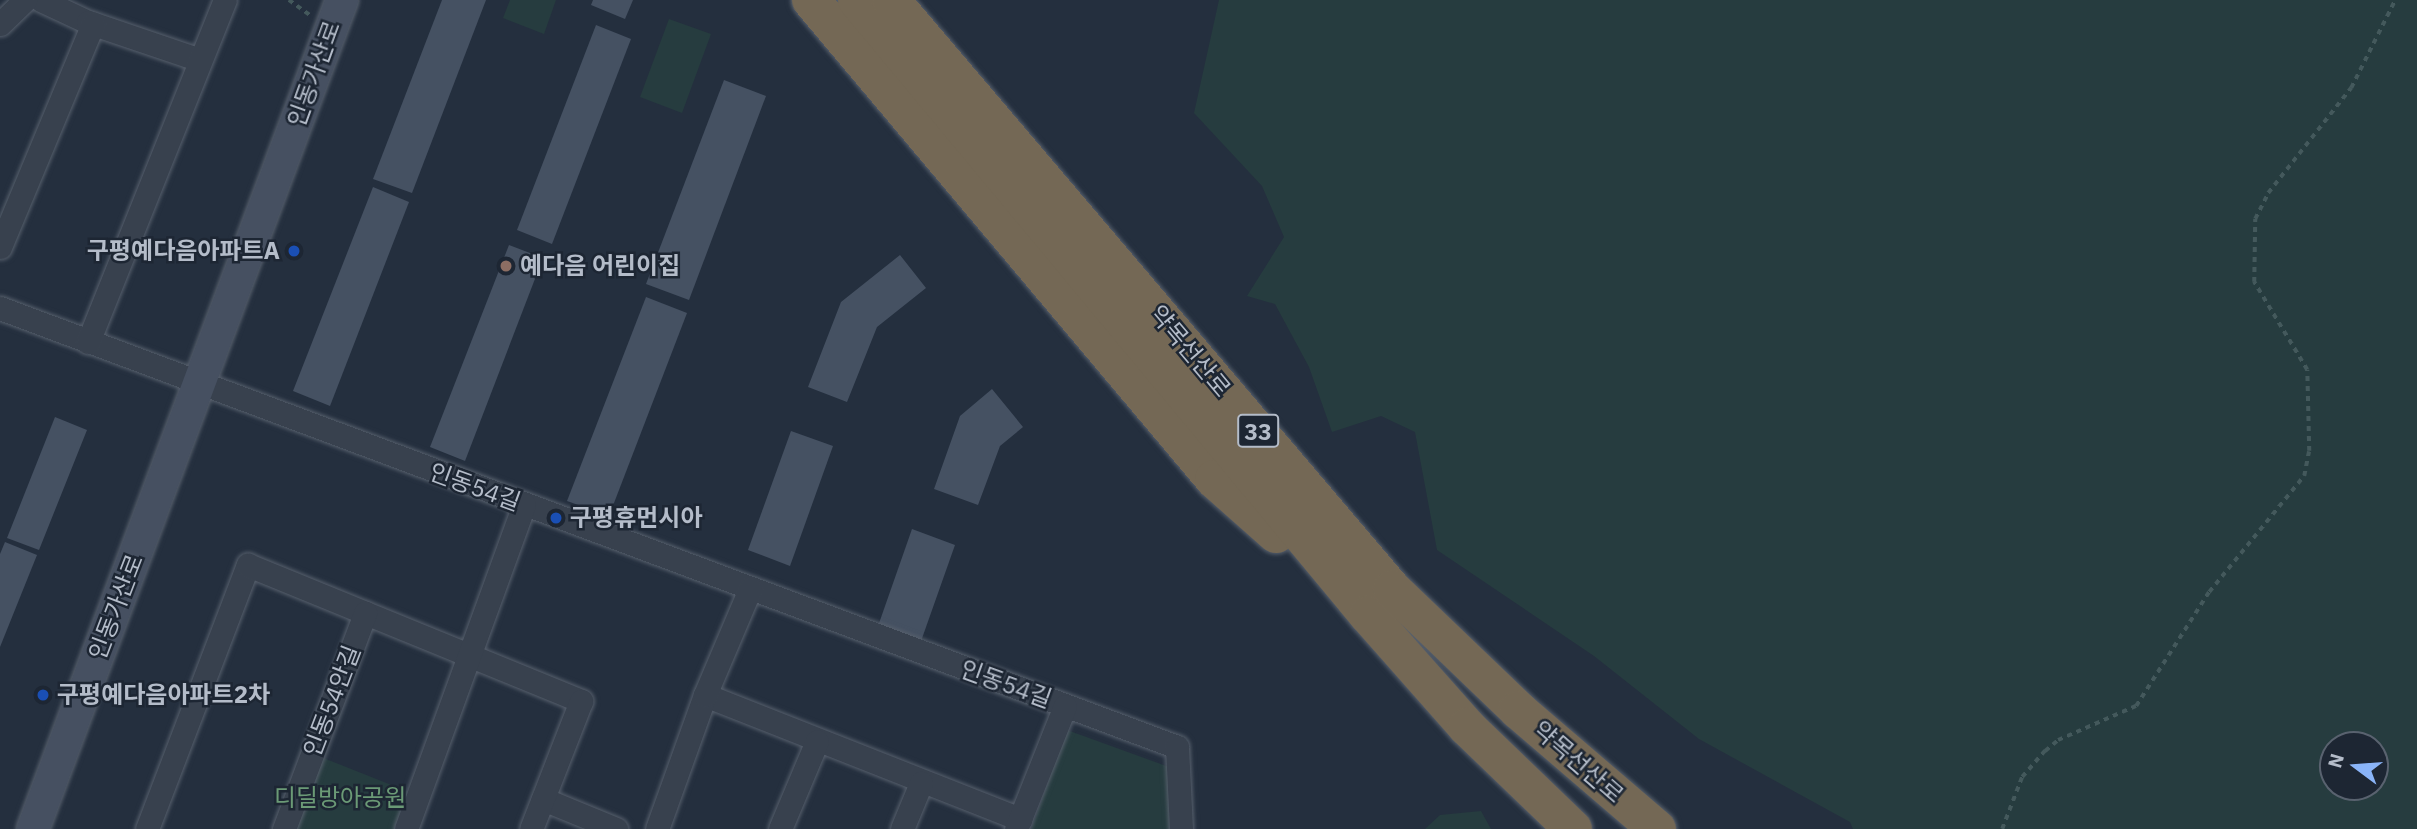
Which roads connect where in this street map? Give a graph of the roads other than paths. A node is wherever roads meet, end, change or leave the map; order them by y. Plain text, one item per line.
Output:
1 (25, 0) edge
2 (41, 0) edge
3 (225, 0) edge
4 (342, 0) edge
5 (811, 0) edge
6 (857, 0) edge
7 (891, 0) edge
8 (922, 0) edge
9 (0, 24) edge
10 (93, 24) junction
11 (200, 60) junction
12 (0, 247) edge
13 (0, 308) edge
14 (88, 342) junction
15 (199, 385) junction
16 (524, 505) junction
17 (750, 589) junction
18 (1380, 602) junction
19 (365, 613) junction
20 (472, 656) junction
21 (705, 695) junction
22 (1065, 706) junction
23 (817, 741) junction
24 (922, 783) junction
25 (543, 799) junction
26 (1018, 824) edge
27 (33, 829) edge
28 (147, 829) edge
29 (284, 829) edge
30 (406, 829) edge
31 (531, 829) edge
32 (616, 829) edge
33 (657, 829) edge
34 (780, 829) edge
35 (902, 829) edge
36 (1181, 829) edge
37 (1573, 829) edge
38 (1657, 829) edge

1 - 9 street
2 - 10 street
3 - 11 street
4 - 15 main road, 인동가산로
5 - 18 highway
6 - 18 highway, 약목선산로 / 33
7 - 18 highway, 약목선산로 / 33
8 - 18 highway
10 - 11 street
10 - 12 street
11 - 14 street
13 - 14 street
14 - 15 street
15 - 16 street, 인동54길
15 - 27 main road, 인동가산로
16 - 17 street, 인동54길
16 - 20 street
17 - 21 street
17 - 22 street, 인동54길
18 - 37 highway, 약목선산로 / 33
18 - 38 highway, 약목선산로 / 33
19 - 20 street, 인동54안길
19 - 28 street, 인동54안길
19 - 29 street, 인동54안길
20 - 25 street, 인동54안길
20 - 30 street
21 - 23 street, 인동54길
21 - 33 street
22 - 26 street, 인동54길
22 - 36 street, 인동54길
23 - 24 street, 인동54길
23 - 34 street
24 - 26 street, 인동54길
24 - 35 street
25 - 31 street, 인동54안길
25 - 32 street

